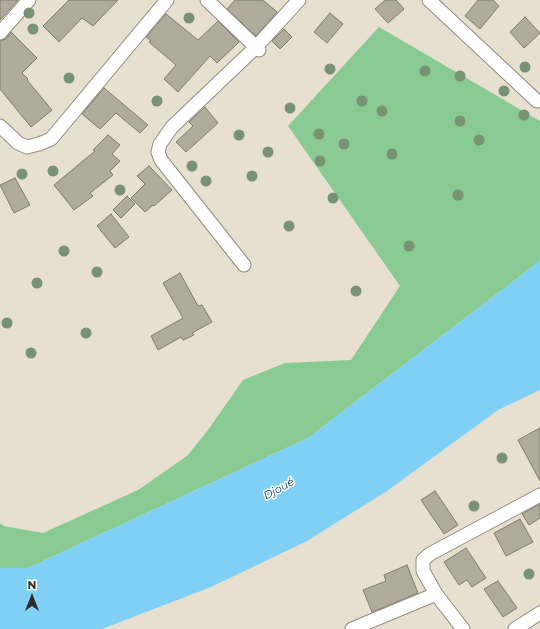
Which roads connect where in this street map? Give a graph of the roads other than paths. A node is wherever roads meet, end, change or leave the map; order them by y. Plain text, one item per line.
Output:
1 (29, 0) edge
2 (167, 0) edge
3 (207, 0) edge
4 (299, 0) edge
5 (429, 0) edge
6 (0, 33) edge
7 (258, 48) junction
8 (537, 102) dead end
9 (0, 126) edge
10 (244, 264) dead end
11 (540, 495) edge
12 (436, 594) junction
13 (540, 613) edge
14 (352, 629) edge
15 (463, 629) edge
16 (515, 629) edge

1 - 6 street
2 - 9 street
3 - 7 street
4 - 7 street
5 - 8 street
7 - 10 street
11 - 12 street
12 - 14 street
12 - 15 street
13 - 16 street

